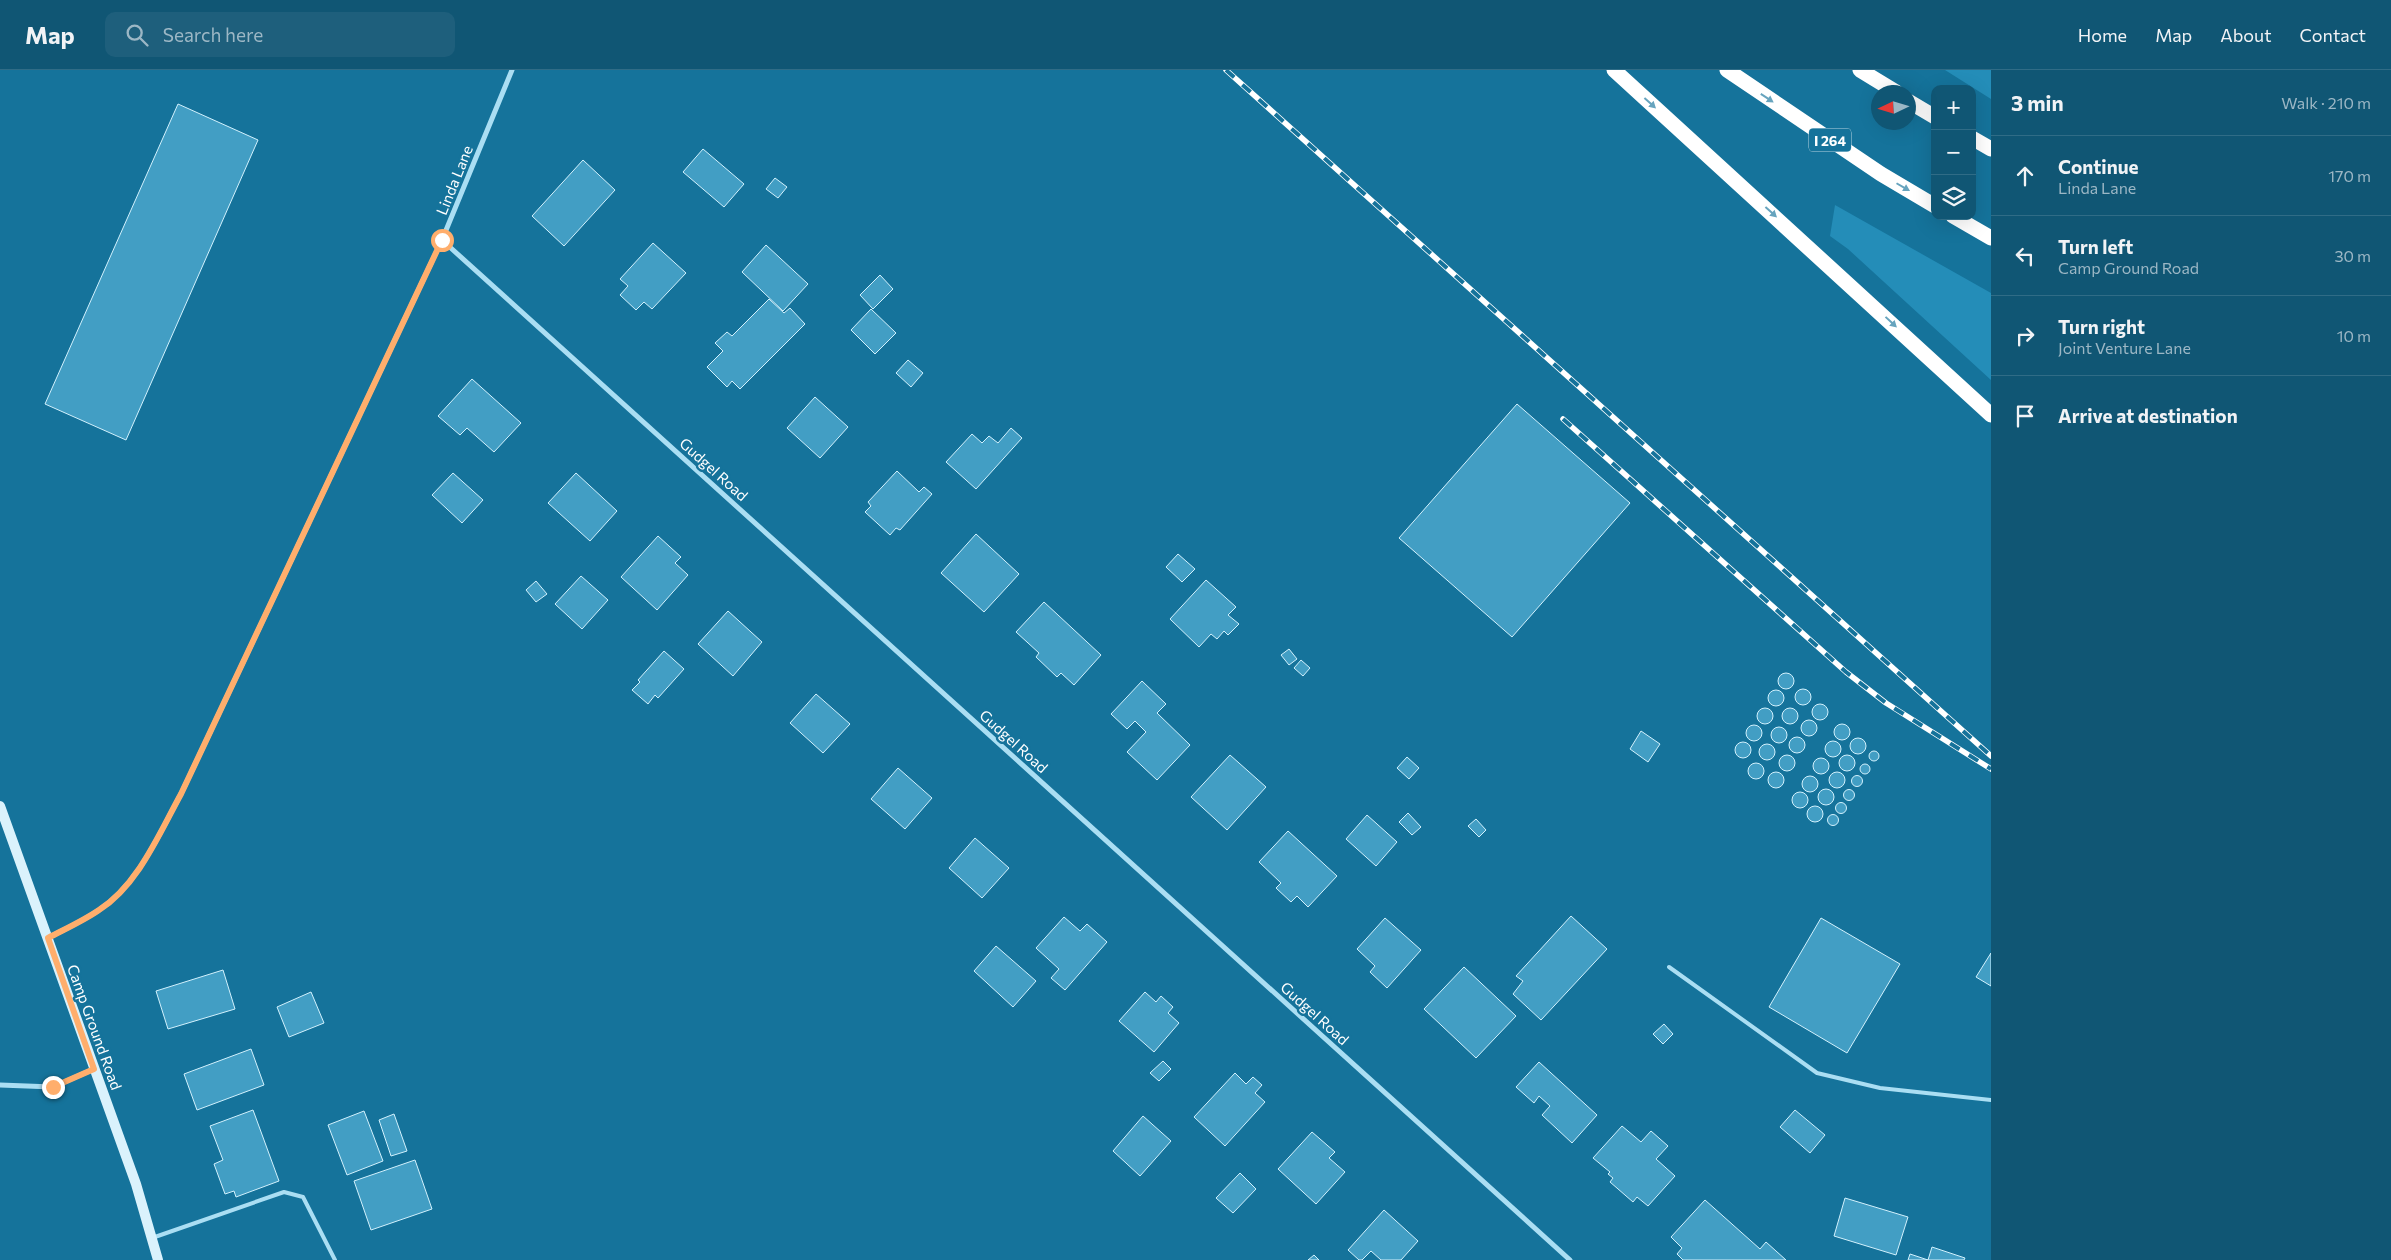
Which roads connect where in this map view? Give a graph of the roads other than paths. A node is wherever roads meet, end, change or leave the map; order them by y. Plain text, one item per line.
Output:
1 (512, 70) edge
2 (1614, 70) edge
3 (1727, 70) edge
4 (1860, 70) edge
5 (1885, 85) edge
6 (1916, 106) edge
7 (1931, 115) edge
8 (1976, 140) edge
9 (1991, 149) edge
10 (1931, 204) edge
11 (1960, 220) edge
12 (1991, 238) edge
13 (442, 240) junction
14 (1991, 415) edge
15 (0, 806) edge
16 (48, 938) junction
17 (1669, 967) dead end
18 (94, 1069) junction
19 (0, 1084) edge
20 (1991, 1100) edge
21 (152, 1238) junction
22 (158, 1260) edge
23 (335, 1260) edge
24 (1570, 1260) edge

1 - 13 street, Linda Lane
2 -> 14 highway
3 -> 10 highway, I 264
4 - 5 highway
6 - 7 highway
8 - 9 highway
11 - 12 highway
13 - 16 street, Linda Lane
13 - 24 street, Gudgel Road
15 - 16 street, Camp Ground Road
16 - 18 street, Camp Ground Road
17 - 20 lane
18 - 19 street
18 - 21 street, Camp Ground Road
21 - 22 street, Camp Ground Road
21 - 23 lane

